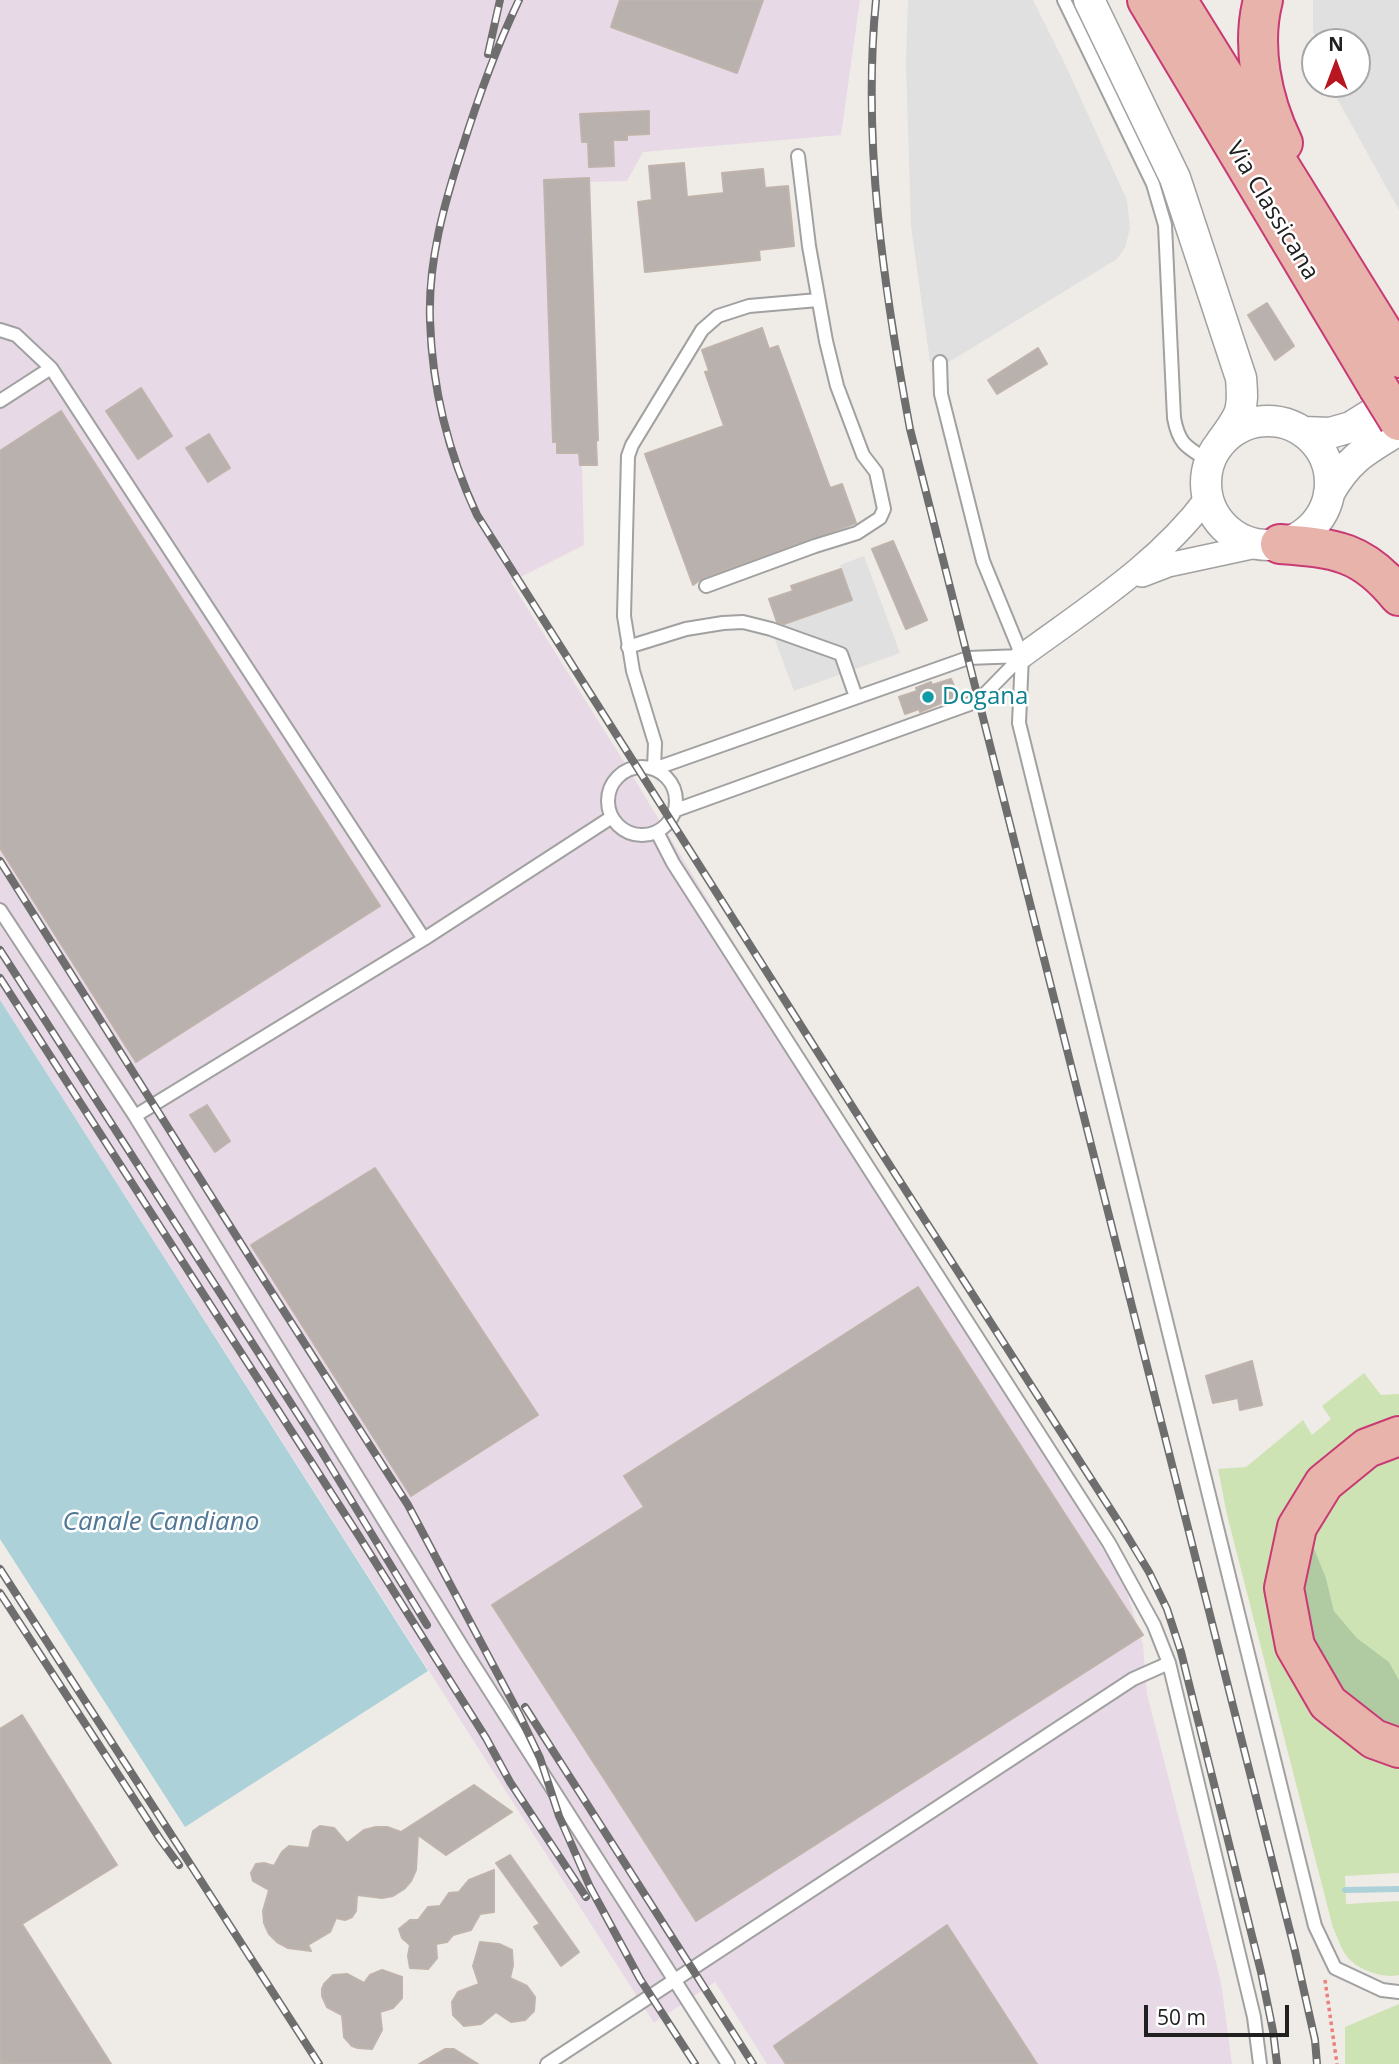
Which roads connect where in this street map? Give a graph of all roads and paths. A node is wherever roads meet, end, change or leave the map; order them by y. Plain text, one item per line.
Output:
1 (1064, 0) edge
2 (1089, 0) edge
3 (1146, 0) edge
4 (1177, 0) edge
5 (1263, 0) edge
6 (799, 156) dead end
7 (1336, 258) junction
8 (818, 300) junction
9 (0, 330) edge
10 (940, 362) dead end
11 (51, 368) junction
12 (1392, 381) edge
13 (0, 401) edge
14 (1399, 421) edge
15 (1399, 430) edge
16 (1303, 432) junction
17 (1215, 451) junction
18 (1329, 493) junction
19 (1207, 498) junction
20 (1271, 545) junction
21 (1122, 583) junction
22 (706, 586) dead end
23 (1399, 596) edge
24 (628, 647) junction
25 (1021, 656) junction
26 (856, 697) junction
27 (654, 769) junction
28 (676, 810) junction
29 (612, 817) junction
30 (657, 832) junction
31 (0, 910) edge
32 (424, 939) junction
33 (135, 1116) junction
34 (1399, 1436) edge
35 (1169, 1663) junction
36 (1399, 1748) edge
37 (1324, 1976) dead end
38 (674, 1980) junction
39 (1399, 1992) edge
40 (547, 2064) edge
41 (728, 2064) edge
42 (1260, 2064) edge
43 (1337, 2064) edge

1 - 17 lane
2 - 17 street
3 - 12 highway, Via Classicana
4 - 7 highway, Via Classicana
5 - 7 highway
6 - 8 lane
7 - 12 highway, Via Classicana
8 - 22 lane
8 - 24 lane
9 - 11 lane
10 - 25 lane
11 - 13 lane
11 - 32 lane
12 - 14 highway, Via Classicana, bridge
12 - 16 street
15 - 18 street
16 - 17 street
16 - 18 street
17 - 19 street
18 - 20 street
19 - 20 street
19 - 21 street
20 - 21 street
20 - 23 highway
21 - 25 street
24 - 26 lane
24 - 27 lane
25 - 26 lane
25 - 28 lane
25 - 39 lane
26 - 27 lane
27 - 28 lane
27 - 29 lane
28 - 30 lane
29 - 30 lane
29 - 32 lane
30 - 35 lane
31 - 33 lane
32 - 33 lane
33 - 38 lane
34 - 36 highway
35 - 38 lane
35 - 42 lane
37 - 43 path
38 - 40 lane
38 - 41 lane

